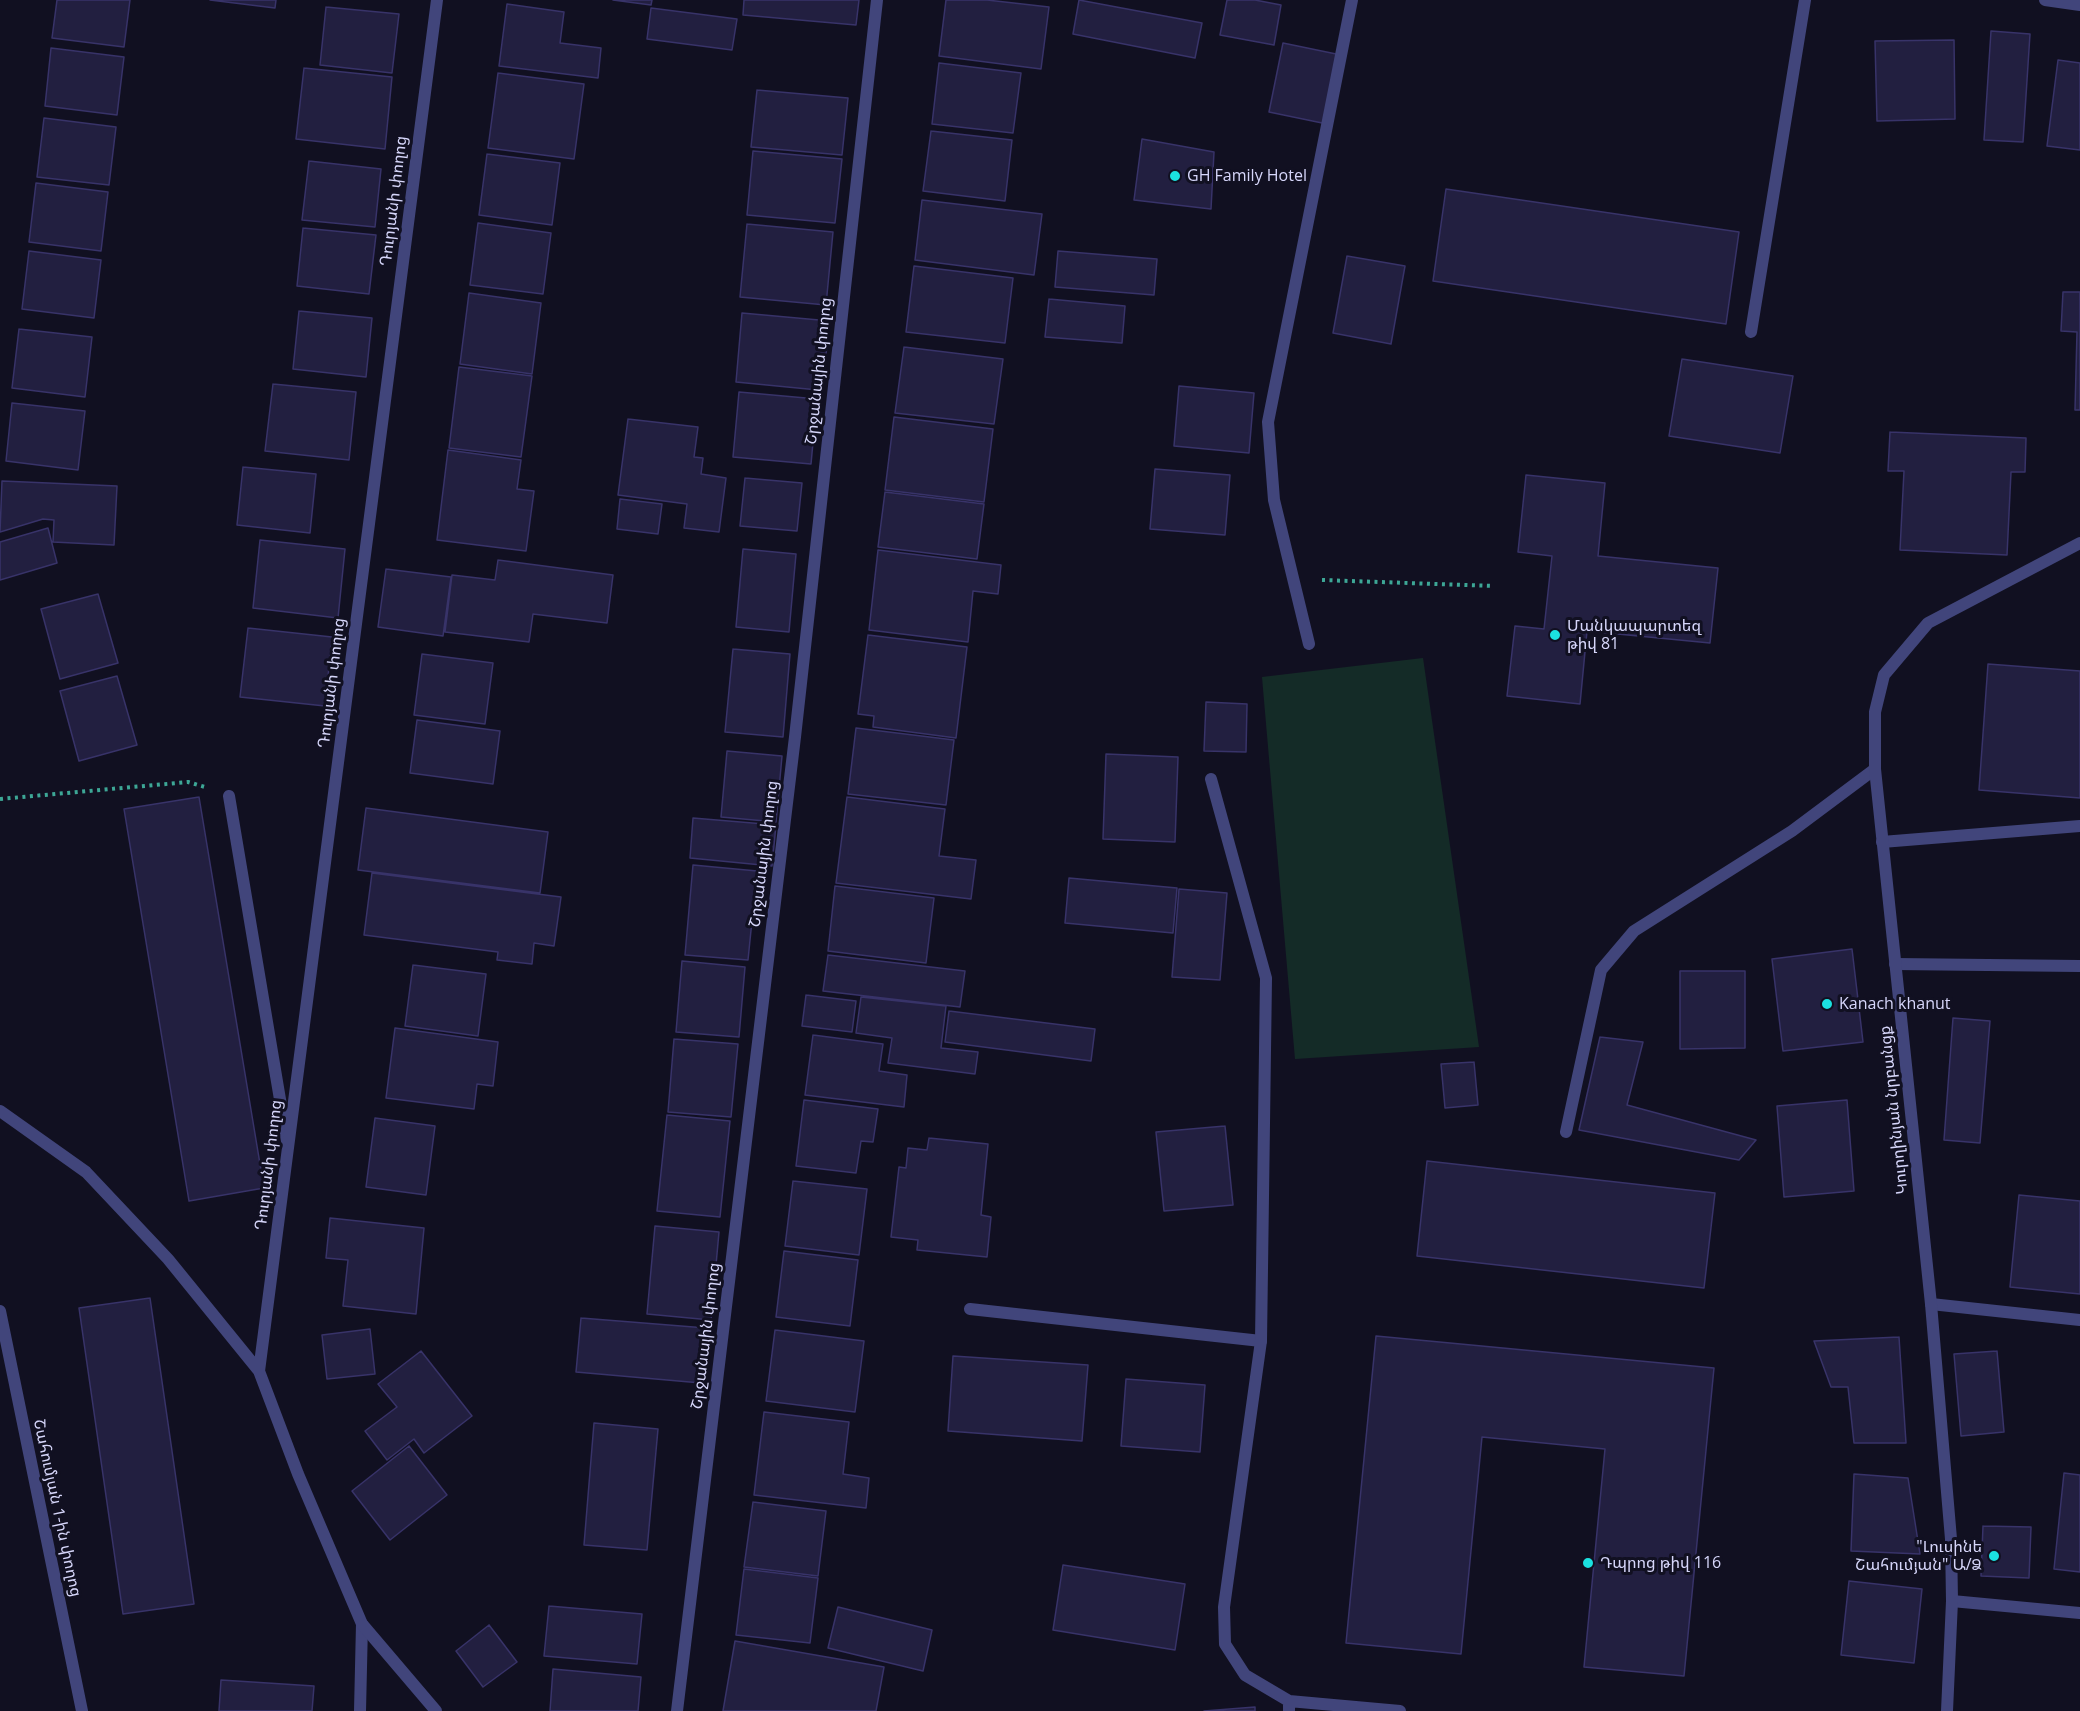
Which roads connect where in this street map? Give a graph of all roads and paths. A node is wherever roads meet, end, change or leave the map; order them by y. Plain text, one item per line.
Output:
1 (437, 0) edge
2 (878, 0) edge
3 (1352, 0) edge
4 (1805, 0) edge
5 (2045, 0) edge
6 (2080, 4) edge
7 (1750, 332) dead end
8 (2080, 543) edge
9 (1291, 579) junction
10 (1494, 586) dead end
11 (1309, 644) dead end
12 (1875, 769) junction
13 (1211, 779) dead end
14 (229, 796) joint
15 (0, 799) edge
16 (2080, 826) edge
17 (1882, 842) junction
18 (1895, 964) junction
19 (2080, 966) edge
20 (0, 1111) edge
21 (1566, 1132) dead end
22 (288, 1146) junction
23 (1931, 1304) junction
24 (970, 1309) dead end
25 (0, 1311) edge
26 (2080, 1320) edge
27 (1261, 1341) junction
28 (259, 1371) junction
29 (1952, 1601) junction
30 (2080, 1612) edge
31 (362, 1624) junction
32 (1289, 1706) edge
33 (82, 1711) edge
34 (360, 1711) edge
35 (436, 1711) edge
36 (677, 1711) edge
37 (1400, 1711) edge
38 (1947, 1711) edge

1 - 22 street, Դուրյանի փողոց
2 - 36 street, Շրջանային փողոց
3 - 9 street
4 - 7 street
5 - 6 street
8 - 12 street, Կուրղինյան նրբանցք
9 - 10 path
9 - 11 street
12 - 17 street, Կուրղինյան նրբանցք
12 - 21 street
13 - 27 street
14 - 15 path
14 - 22 street
16 - 17 street
17 - 18 street, Կուրղինյան նրբանցք
18 - 19 street
18 - 23 street, Կուրղինյան նրբանցք
20 - 28 street, Դուրյանի փողոց
22 - 28 street, Դուրյանի փողոց
23 - 26 street
23 - 29 street, Կուրղինյան նրբանցք
24 - 27 street
25 - 33 street, Շահումյան 1-ին փողոց
27 - 32 street
28 - 31 street, Դուրյանի փողոց
29 - 30 street
29 - 38 street, Կուրղինյան նրբանցք
31 - 34 street
31 - 35 street, Դուրյանի փողոց
32 - 37 street

